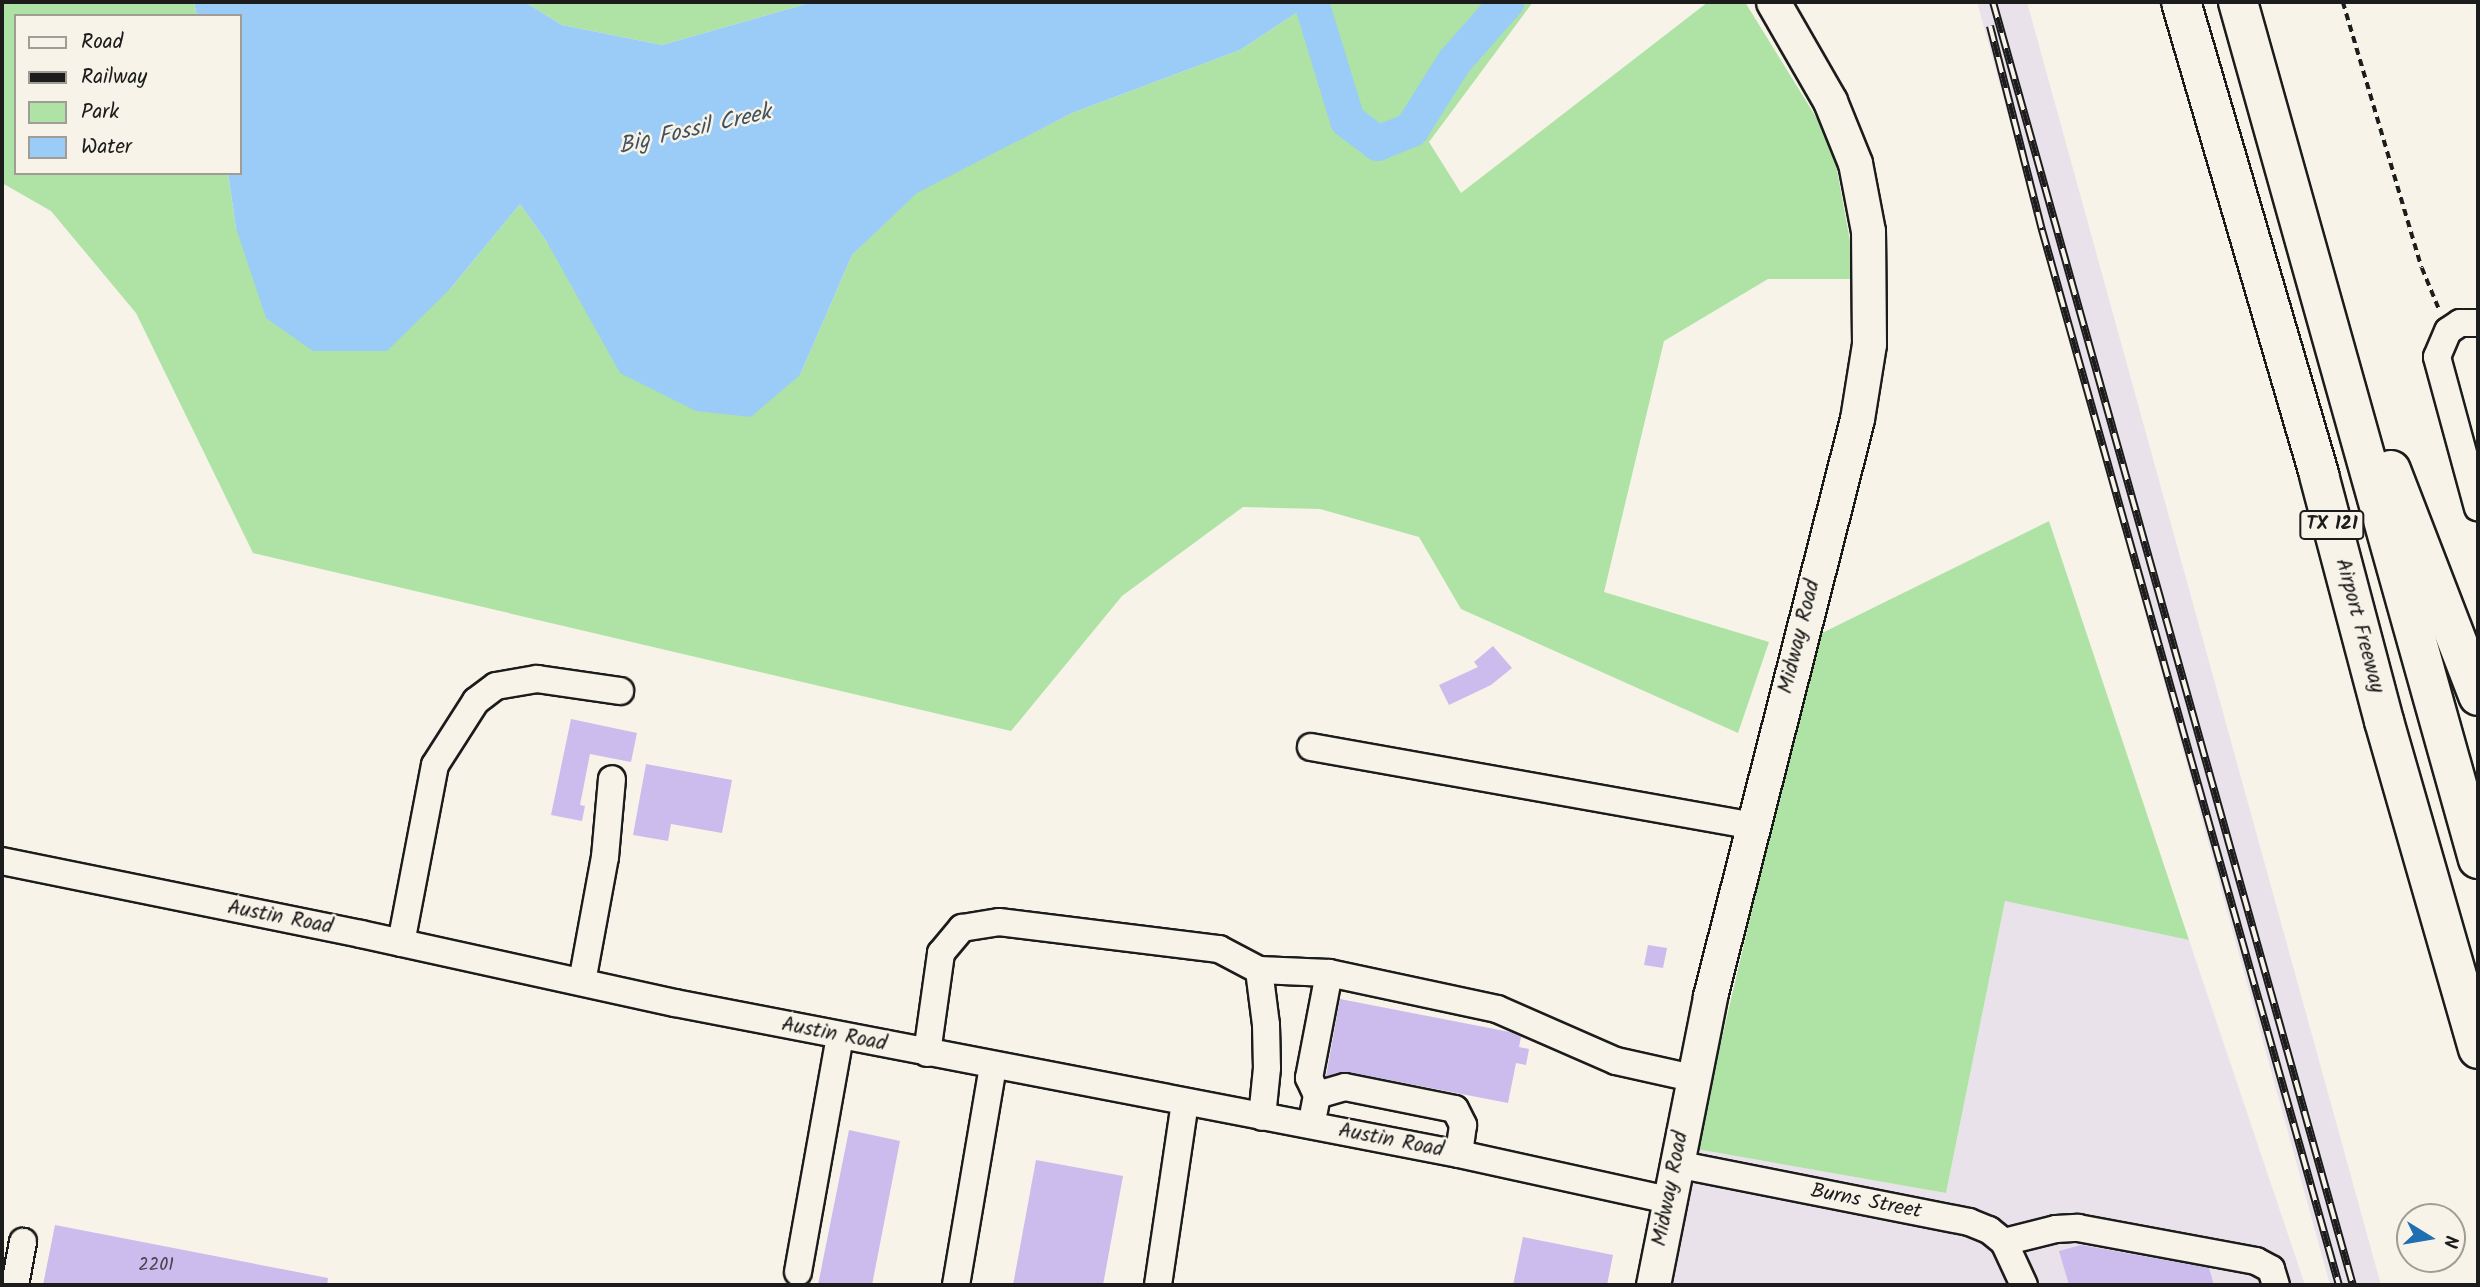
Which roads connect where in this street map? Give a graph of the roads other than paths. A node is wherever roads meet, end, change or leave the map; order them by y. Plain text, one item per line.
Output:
1 (1773, 2) edge
2 (2181, 2) edge
3 (2238, 2) edge
4 (2306, 250) junction
5 (2478, 323) edge
6 (2478, 508) edge
7 (620, 691) dead end
8 (2478, 696) edge
9 (1311, 747) dead end
10 (612, 779) dead end
11 (1754, 826) junction
12 (2478, 859) edge
13 (2, 861) edge
14 (401, 943) junction
15 (1259, 970) junction
16 (1329, 973) junction
17 (582, 982) junction
18 (840, 1036) junction
19 (2478, 1049) edge
20 (927, 1053) junction
21 (993, 1066) junction
22 (1692, 1078) junction
23 (1317, 1095) junction
24 (1185, 1103) junction
25 (1262, 1117) junction
26 (1311, 1125) junction
27 (1459, 1154) junction
28 (1676, 1164) junction
29 (1669, 1200) junction
30 (23, 1242) dead end
31 (2004, 1242) junction
32 (798, 1272) dead end
33 (15, 1285) edge
34 (957, 1285) edge
35 (1158, 1285) edge
36 (1653, 1285) edge
37 (2024, 1285) edge
38 (2276, 1285) edge

1 - 11 main road, Midway Road
2 - 19 highway, Airport Freeway / TX 121
3 - 4 highway, TX 121
4 - 8 highway
4 - 12 highway, TX 121
5 - 6 street
7 - 14 street
9 - 11 street
10 - 17 street
11 - 22 main road, Midway Road
13 - 14 street, Austin Road
14 - 17 street, Austin Road
15 - 16 street
15 - 20 street
15 - 25 street
16 - 22 street
16 - 23 street
17 - 18 street, Austin Road
18 - 20 street, Austin Road
18 - 32 street
20 - 21 street, Austin Road
21 - 24 street, Austin Road
21 - 34 street
22 - 28 main road, Midway Road
23 - 26 street
23 - 27 street
24 - 25 street, Austin Road
24 - 35 street
25 - 26 street, Austin Road
26 - 27 street, Austin Road
27 - 29 street, Austin Road
28 - 29 main road, Midway Road
28 - 31 street, Burns Street
29 - 36 main road, Midway Road
30 - 33 street
31 - 37 street
31 - 38 street

